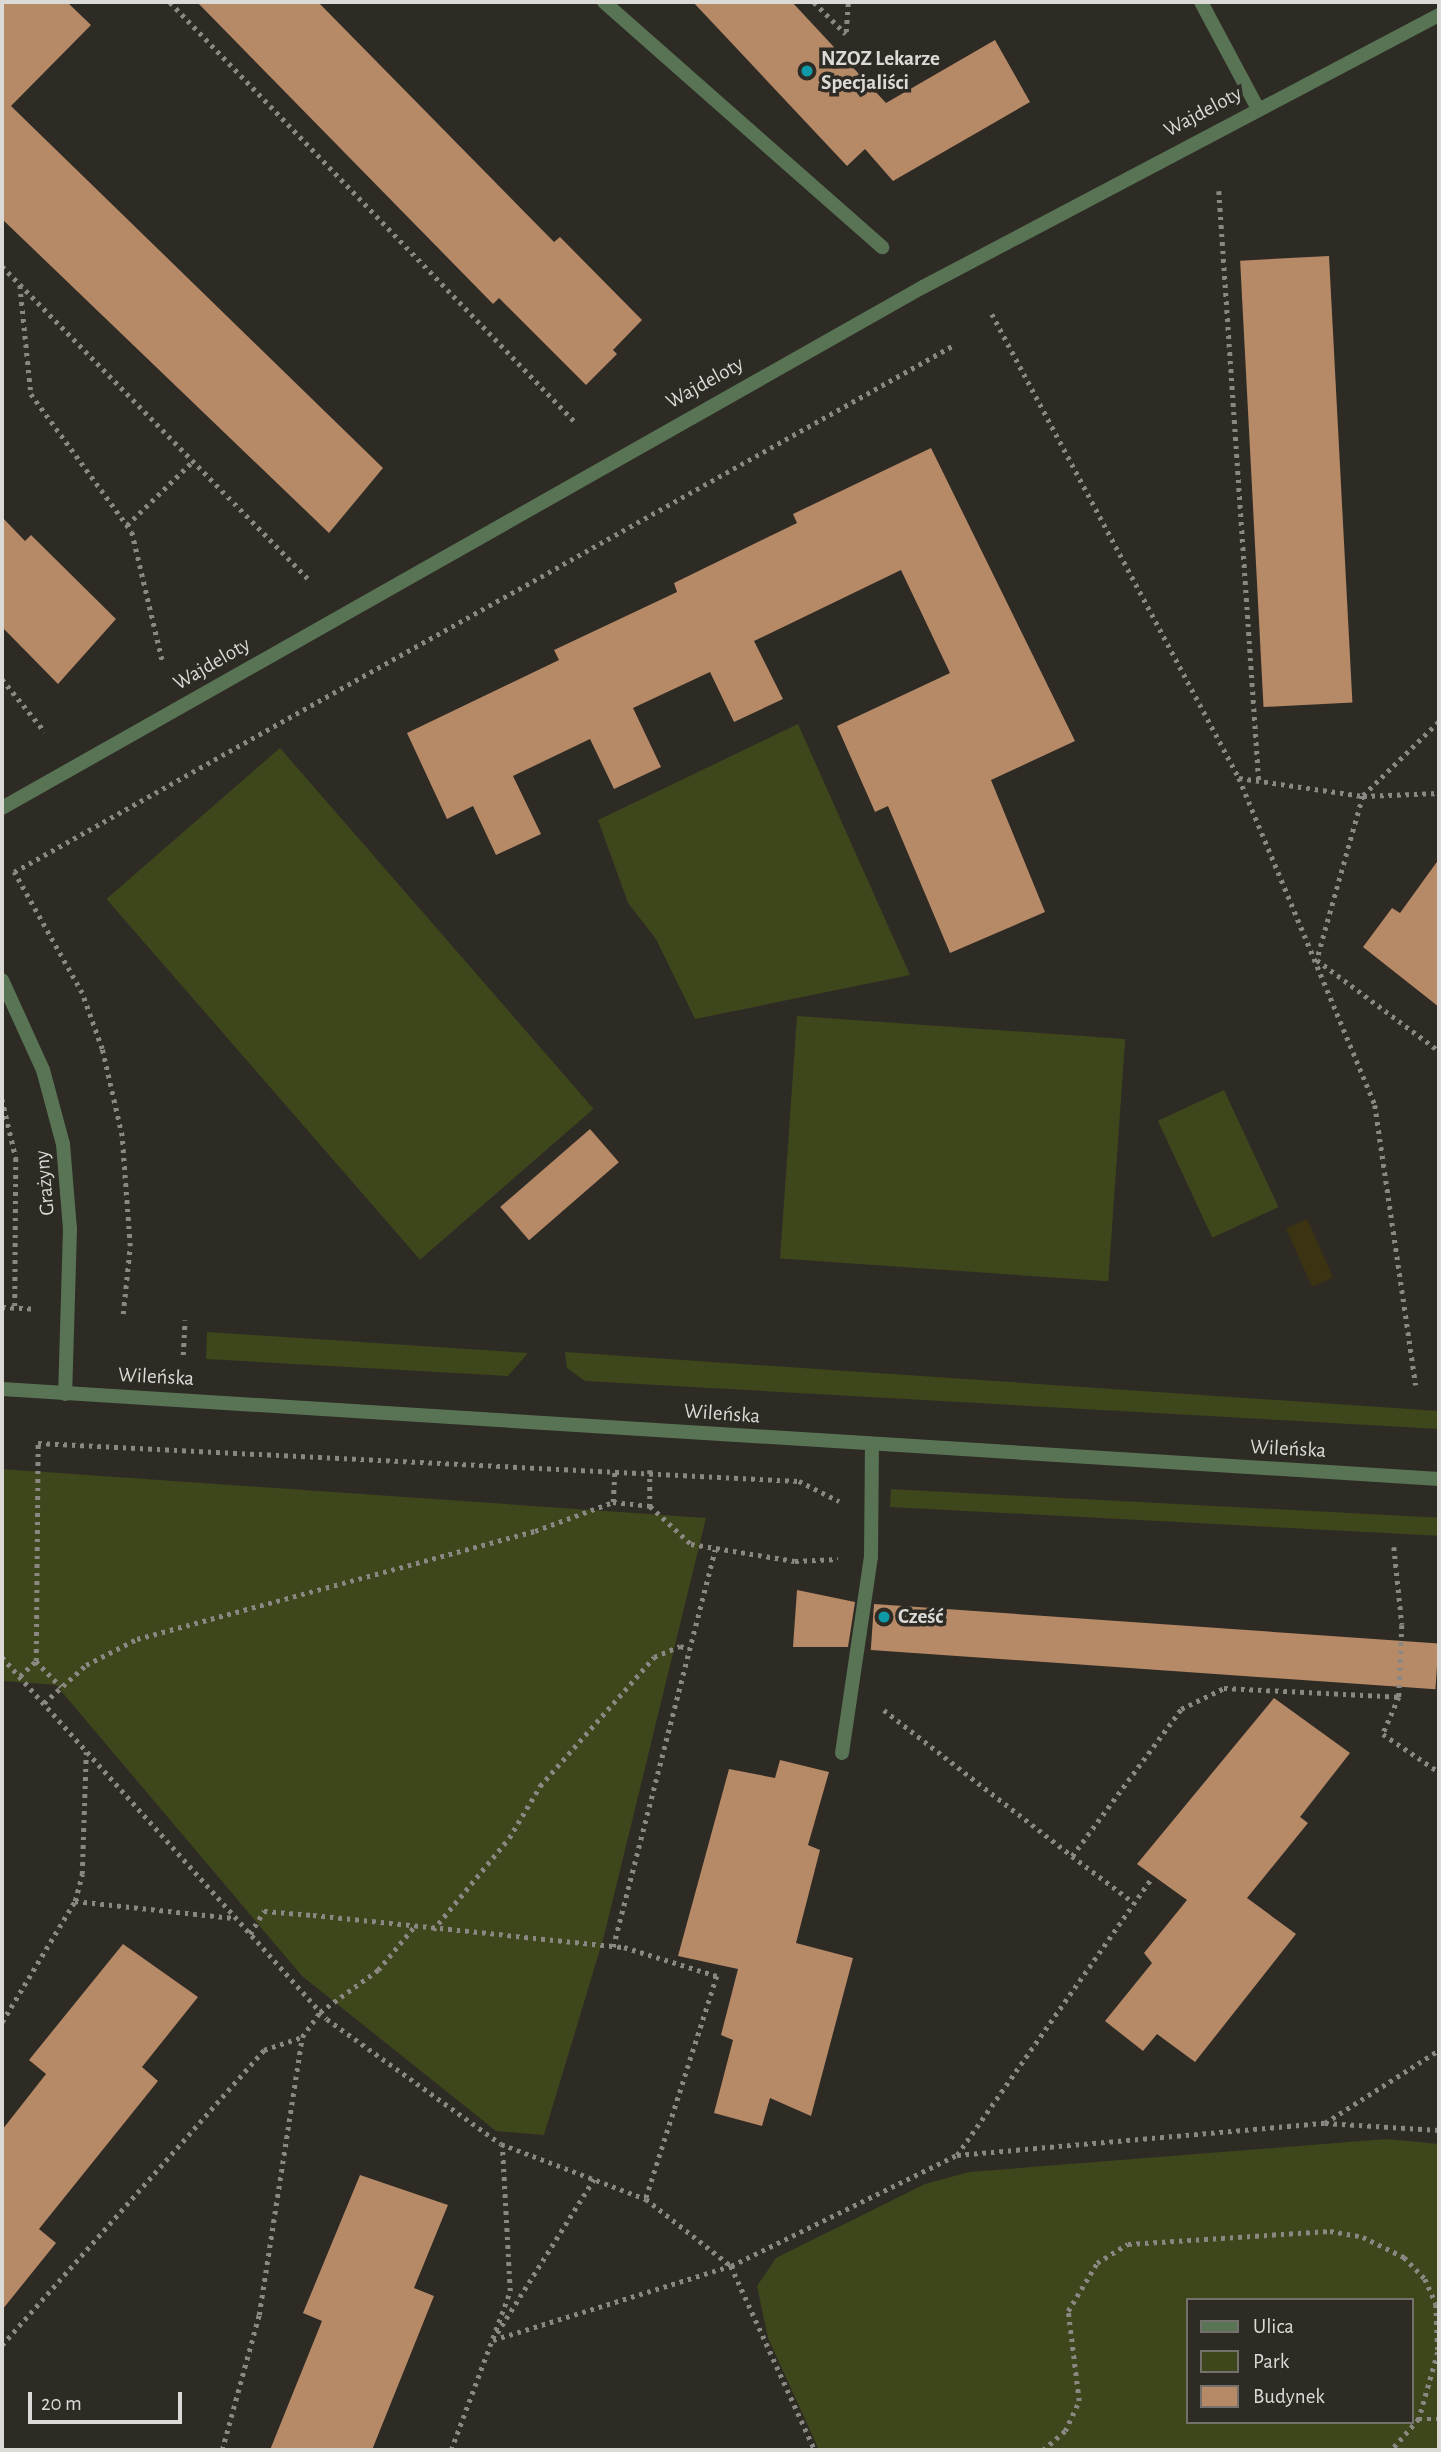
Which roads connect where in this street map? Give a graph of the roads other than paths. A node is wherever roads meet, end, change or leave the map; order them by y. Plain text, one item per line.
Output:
1 (604, 2) edge
2 (1201, 2) edge
3 (1439, 15) edge
4 (1257, 107) junction
5 (882, 247) dead end
6 (2, 808) edge
7 (2, 980) edge
8 (2, 1389) edge
9 (65, 1394) junction
10 (872, 1445) junction
11 (1439, 1479) edge
12 (842, 1753) dead end

1 - 5 street
2 - 4 street
3 - 4 street, Wajdeloty
4 - 6 street, Wajdeloty
7 - 9 street, Grażyny
8 - 9 street, Wileńska
9 - 10 street, Wileńska
10 - 11 street, Wileńska
10 - 12 street

